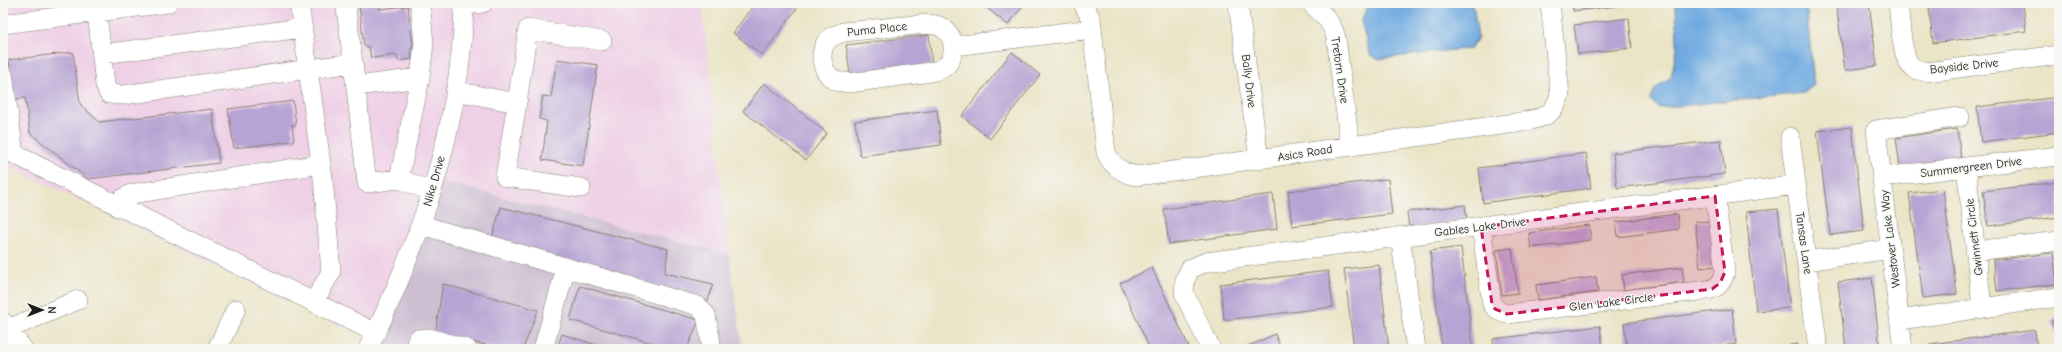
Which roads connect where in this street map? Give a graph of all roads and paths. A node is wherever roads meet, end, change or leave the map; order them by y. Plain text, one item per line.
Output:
1 (299, 3) edge
2 (349, 3) edge
3 (420, 3) edge
4 (484, 3) edge
5 (1083, 3) edge
6 (1238, 3) edge
7 (1311, 3) edge
8 (1550, 3) edge
9 (1898, 3) edge
10 (157, 4) edge
11 (464, 4) edge
12 (97, 12) junction
13 (3, 24) edge
14 (303, 28) junction
15 (1092, 29) junction
16 (602, 41) dead end
17 (954, 46) junction
18 (102, 54) junction
19 (2059, 55) edge
20 (353, 63) junction
21 (308, 70) junction
22 (3, 74) edge
23 (420, 78) junction
24 (356, 86) junction
25 (455, 91) junction
26 (517, 103) junction
27 (1960, 117) dead end
28 (1790, 137) dead end
29 (1350, 146) junction
30 (2059, 156) edge
31 (1259, 160) junction
32 (322, 164) junction
33 (1966, 167) junction
34 (1882, 177) junction
35 (399, 179) junction
36 (1796, 185) junction
37 (581, 188) dead end
38 (431, 191) junction
39 (1715, 196) junction
40 (118, 207) junction
41 (421, 226) junction
42 (1481, 227) junction
43 (1400, 236) junction
44 (2059, 241) edge
45 (1891, 249) junction
46 (1975, 251) junction
47 (1806, 261) junction
48 (566, 268) junction
49 (2059, 297) edge
50 (78, 300) dead end
51 (314, 302) junction
52 (1982, 307) junction
53 (236, 309) dead end
54 (1900, 320) junction
55 (5, 326) edge
56 (372, 341) edge
57 (23, 349) edge
58 (217, 349) edge
59 (414, 349) edge
60 (467, 349) edge
61 (543, 349) edge
62 (712, 349) edge
63 (1211, 349) edge
64 (1416, 349) edge
65 (1818, 349) edge
66 (1903, 349) edge

1 - 14 street
2 - 20 street
3 - 23 street
4 - 11 street
5 - 15 street, Asics Road
6 - 31 street, Bally Drive
7 - 29 street, Tretorn Drive
8 - 29 street, Asics Road
9 - 19 street, Bayside Drive
10 - 12 street
11 - 25 street, Nike Drive
12 - 13 street
12 - 18 street
14 - 18 street
14 - 21 street
15 - 17 street
15 - 31 street, Asics Road
16 - 26 street
17 - 17 street, Puma Place
18 - 21 street
20 - 21 street
20 - 24 street
21 - 32 street
22 - 40 street
23 - 24 street
23 - 35 street
24 - 35 street
25 - 26 street
25 - 38 street, Nike Drive
26 - 37 street
27 - 34 street, Westover Lake Way
28 - 36 street, Tansas Lane
29 - 31 street, Asics Road
30 - 33 street, Summergreen Drive
32 - 40 street
32 - 51 street
33 - 34 street, Summergreen Drive
33 - 46 street, Gwinnett Circle
34 - 45 street, Westover Lake Way
35 - 38 street
36 - 39 street, Gables Lake Drive
36 - 47 street, Tansas Lane
38 - 41 street, Nike Drive
39 - 42 street, Gables Lake Drive
39 - 42 street, Glen Lake Circle
40 - 51 street
41 - 48 street
41 - 56 street, Nike Drive
42 - 43 street, Gables Lake Drive
43 - 63 street, Gables Lake Drive
43 - 64 street
44 - 46 street
45 - 47 street
45 - 54 street, Westover Lake Way
46 - 52 street, Gwinnett Circle
47 - 65 street, Tansas Lane
48 - 61 street
48 - 62 street
49 - 52 street
50 - 55 street
51 - 56 street
52 - 54 street
53 - 58 street
54 - 66 street, Westover Lake Way
55 - 57 street
59 - 60 street

